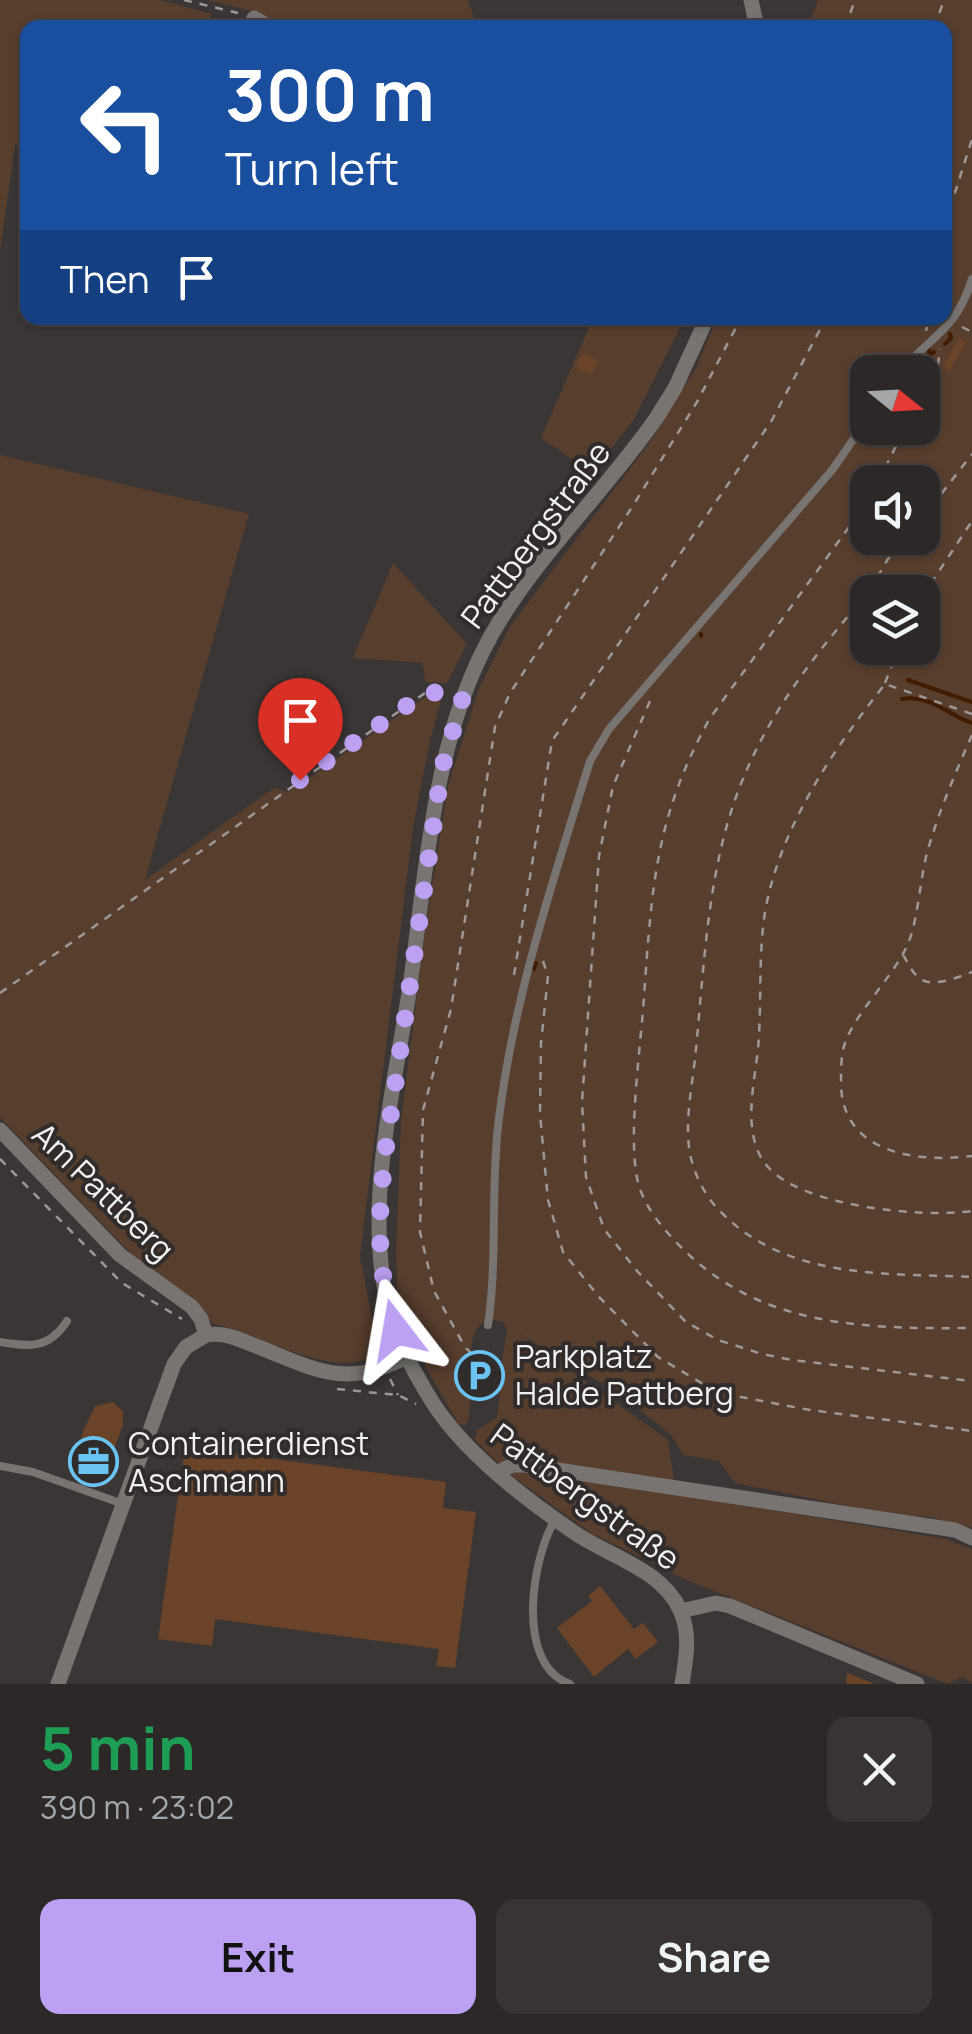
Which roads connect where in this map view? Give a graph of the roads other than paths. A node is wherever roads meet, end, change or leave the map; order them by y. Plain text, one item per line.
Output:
1 (254, 18) road end
2 (257, 20) edge
3 (972, 279) edge
4 (952, 322) edge
5 (703, 325) edge
6 (949, 325) edge
7 (915, 355) edge
8 (850, 444) edge
9 (0, 1130) edge
10 (68, 1321) dead end
11 (488, 1325) dead end
12 (206, 1335) junction
13 (0, 1342) edge
14 (406, 1357) junction
15 (0, 1466) edge
16 (498, 1472) junction
17 (123, 1504) junction
18 (556, 1518) junction
19 (972, 1538) edge
20 (681, 1612) junction
21 (58, 1684) edge
22 (570, 1684) edge
23 (682, 1684) edge
24 (916, 1684) edge

1 - 2 street
3 - 4 lane
5 - 14 street, Pattbergstraße
6 - 7 lane
8 - 11 lane
9 - 12 street, Am Pattberg
10 - 13 lane
12 - 14 street
12 - 17 street
14 - 16 street, Pattbergstraße
15 - 17 lane
16 - 18 street, Pattbergstraße
16 - 19 street
17 - 21 street
18 - 20 street, Pattbergstraße
18 - 22 lane
20 - 23 street
20 - 24 street, Pattbergstraße

